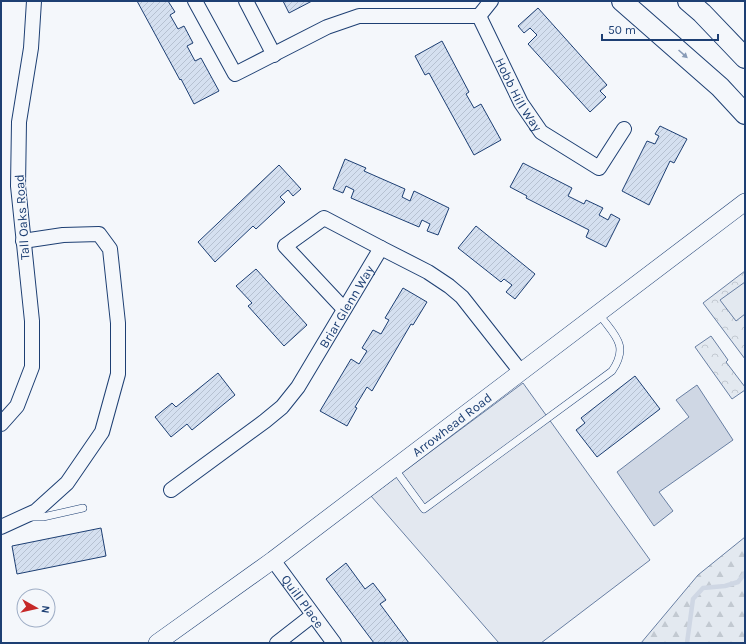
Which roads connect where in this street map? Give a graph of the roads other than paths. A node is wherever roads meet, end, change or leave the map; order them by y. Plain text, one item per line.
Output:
1 (34, 1) edge
2 (195, 1) edge
3 (246, 1) edge
4 (491, 1) edge
5 (622, 1) edge
6 (688, 1) edge
7 (479, 16) junction
8 (274, 55) junction
9 (745, 58) edge
10 (745, 114) edge
11 (624, 129) dead end
12 (745, 202) edge
13 (23, 241) junction
14 (381, 248) junction
15 (344, 309) junction
16 (598, 314) junction
17 (521, 372) junction
18 (1, 424) edge
19 (394, 468) junction
20 (171, 490) dead end
21 (83, 508) dead end
22 (23, 517) junction
23 (1, 527) edge
24 (273, 560) junction
25 (313, 615) junction
26 (157, 643) edge
27 (277, 643) edge
28 (334, 643) edge

1 - 13 street, Tall Oaks Road
2 - 8 street
3 - 8 street
4 - 7 street
5 -> 10 main road
6 - 9 main road
7 - 8 street
7 - 11 street, Hobb Hill Way
12 - 16 street, Arrowhead Road
13 - 18 street, Tall Oaks Road
13 - 22 street
14 - 15 street, Briar Glenn Way
14 - 15 street
14 - 17 street
15 - 20 street, Briar Glenn Way
16 - 17 street, Arrowhead Road
16 - 19 lane
17 - 19 street, Arrowhead Road
19 - 24 street, Arrowhead Road
21 - 22 lane
22 - 23 street
24 - 25 street, Quill Place
24 - 26 street, Arrowhead Road
25 - 27 street
25 - 28 street, Quill Place

